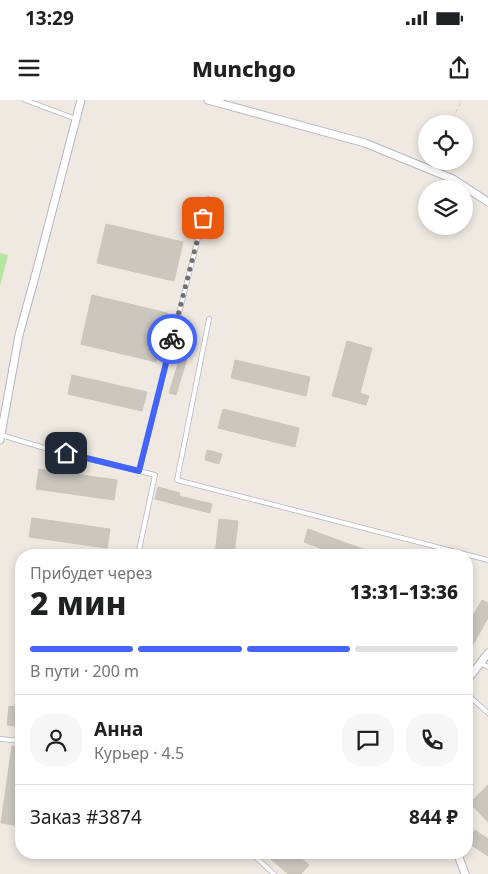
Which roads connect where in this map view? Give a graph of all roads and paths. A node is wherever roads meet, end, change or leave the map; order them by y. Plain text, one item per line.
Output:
1 (25, 100) edge
2 (81, 100) edge
3 (208, 100) edge
4 (462, 100) edge
5 (454, 115) edge
6 (76, 119) junction
7 (208, 198) dead end
8 (488, 202) edge
9 (209, 319) dead end
10 (0, 438) edge
11 (139, 471) junction
12 (139, 549) edge
13 (445, 549) edge
14 (473, 556) edge
15 (488, 560) edge
16 (488, 653) edge
17 (481, 663) junction
18 (488, 667) edge
19 (473, 673) edge
20 (473, 699) edge
21 (488, 713) edge
22 (0, 739) edge
23 (15, 740) edge
24 (258, 859) edge
25 (460, 859) edge
26 (274, 874) edge
27 (465, 874) edge

1 - 6 lane
2 - 6 street
3 - 8 street
4 - 5 path
6 - 10 street
7 - 11 lane
9 - 13 lane
10 - 11 lane
11 - 12 lane
14 - 15 lane
16 - 17 street
17 - 18 lane
17 - 19 street
20 - 21 lane
22 - 23 lane
24 - 26 lane
25 - 27 street

